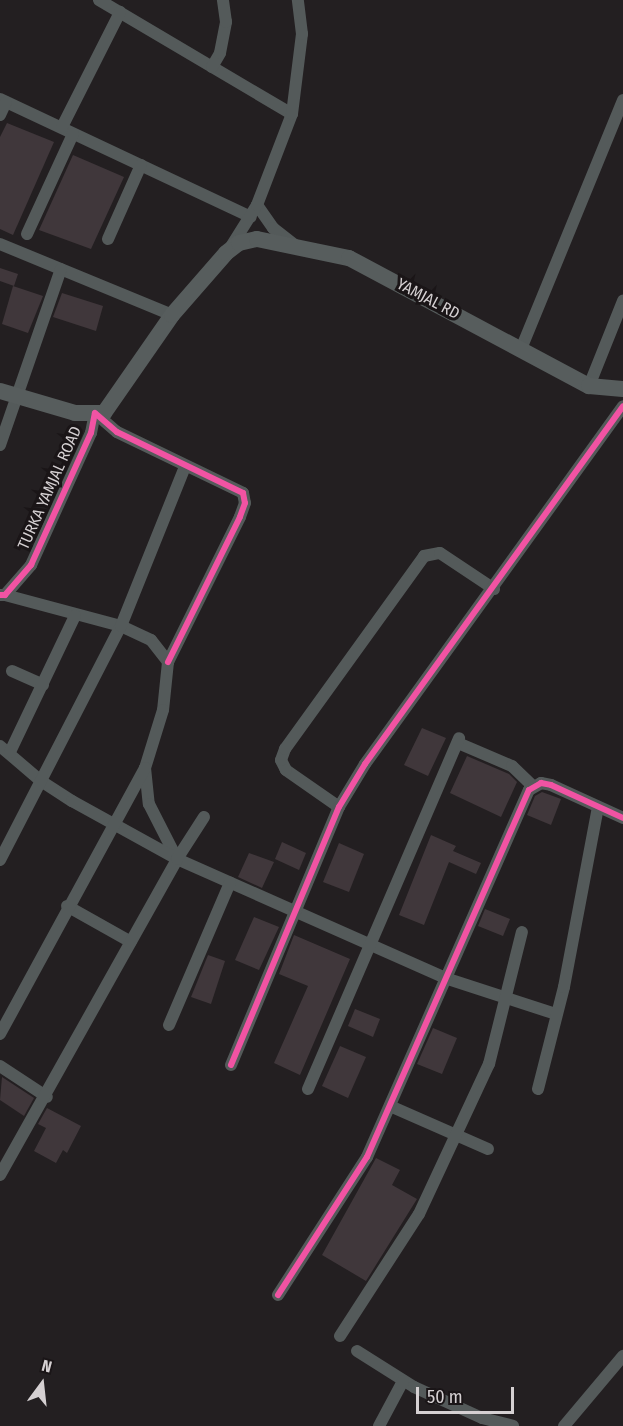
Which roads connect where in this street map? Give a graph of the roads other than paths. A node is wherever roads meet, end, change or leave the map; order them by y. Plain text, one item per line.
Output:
1 (99, 0) edge
2 (223, 0) edge
3 (298, 0) edge
4 (120, 12) junction
5 (212, 67) junction
6 (623, 100) edge
7 (3, 101) edge
8 (292, 114) junction
9 (0, 115) edge
10 (620, 120) edge
11 (68, 130) junction
12 (141, 165) junction
13 (257, 205) junction
14 (251, 217) junction
15 (27, 234) dead end
16 (108, 239) dead end
17 (0, 244) edge
18 (296, 245) junction
19 (226, 253) junction
20 (61, 269) junction
21 (623, 301) edge
22 (172, 315) junction
23 (521, 349) junction
24 (589, 386) junction
25 (623, 388) edge
26 (8, 393) edge
27 (623, 406) edge
28 (95, 413) junction
29 (0, 445) edge
30 (185, 467) junction
31 (494, 589) junction
32 (3, 595) edge
33 (75, 616) junction
34 (121, 626) junction
35 (168, 662) junction
36 (12, 671) dead end
37 (43, 685) junction
38 (5, 749) edge
39 (145, 768) junction
40 (40, 781) junction
41 (533, 786) junction
42 (339, 807) junction
43 (598, 807) junction
44 (204, 817) dead end
45 (623, 818) edge
46 (113, 822) junction
47 (177, 859) junction
48 (0, 860) edge
49 (230, 882) junction
50 (67, 906) junction
51 (294, 911) junction
52 (522, 932) dead end
53 (131, 942) junction
54 (370, 945) junction
55 (445, 978) junction
56 (507, 998) junction
57 (556, 1014) junction
58 (169, 1025) dead end
59 (0, 1034) edge
60 (231, 1065) dead end
61 (0, 1066) edge
62 (308, 1089) dead end
63 (538, 1089) dead end
64 (46, 1096) junction
65 (390, 1106) junction
66 (456, 1135) junction
67 (488, 1149) dead end
68 (0, 1175) edge
69 (278, 1295) dead end
70 (340, 1336) dead end
71 (357, 1351) dead end
72 (622, 1359) edge
73 (403, 1380) junction
74 (480, 1422) edge
75 (379, 1426) edge
76 (513, 1426) edge
77 (564, 1426) edge

1 - 4 street
2 - 5 street
3 - 8 street, TURKA YAMJAL ROAD
4 - 5 street
4 - 11 street
5 - 8 street
6 - 10 street
7 - 9 street
7 - 11 street
8 - 13 street, TURKA YAMJAL ROAD
10 - 23 street
11 - 12 street
11 - 15 street
12 - 14 street
12 - 16 street
13 - 14 street, TURKA YAMJAL ROAD
13 - 18 street
14 - 19 street, TURKA YAMJAL ROAD
17 - 20 street
18 - 19 main road, YAMJAL RD
18 - 23 main road, YAMJAL RD
19 - 22 main road, TURKA YAMJAL ROAD
20 - 22 street
20 - 26 street
21 - 24 street
22 - 28 main road, TURKA YAMJAL ROAD
23 - 24 main road, YAMJAL RD
24 - 25 main road, YAMJAL RD
26 - 28 main road
26 - 29 street
27 - 31 street
28 - 30 street
28 - 32 street, TURKA YAMJAL ROAD
30 - 34 street
30 - 35 street
31 - 42 street
31 - 42 street
32 - 33 street
33 - 34 street
33 - 37 street
34 - 35 street
34 - 40 street
35 - 39 street
36 - 37 street
37 - 38 street
38 - 40 street
39 - 46 street
39 - 47 street
40 - 46 street
40 - 48 street
41 - 43 street
41 - 54 street
41 - 55 street
42 - 51 street
43 - 45 street
43 - 57 street
44 - 47 street
46 - 47 street
46 - 50 street
47 - 49 street
47 - 53 street
49 - 51 street
49 - 58 street
50 - 53 street
50 - 59 street
51 - 54 street
51 - 60 street
52 - 56 street
53 - 64 street
54 - 55 street
54 - 62 street
55 - 56 street
55 - 65 street
56 - 57 street
56 - 66 street
57 - 63 street
61 - 64 street
64 - 68 street
65 - 66 street
65 - 69 street
66 - 67 street
66 - 70 street
71 - 73 street
72 - 77 street
73 - 74 street
73 - 75 street
74 - 76 street

